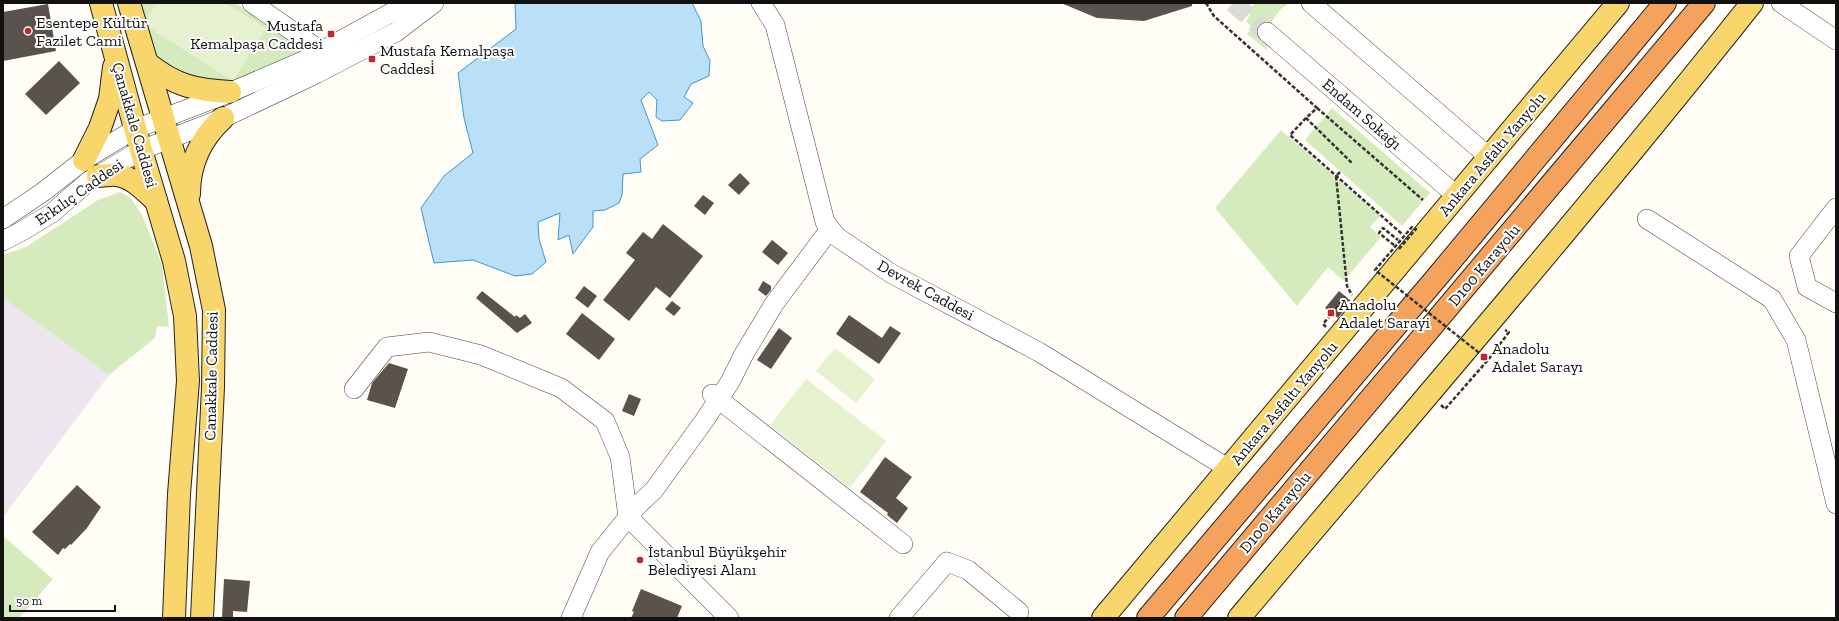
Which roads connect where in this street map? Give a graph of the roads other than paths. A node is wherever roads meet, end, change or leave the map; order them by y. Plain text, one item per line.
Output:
1 (101, 3) edge
2 (129, 3) edge
3 (252, 3) edge
4 (409, 3) edge
5 (434, 3) edge
6 (761, 3) edge
7 (1311, 3) edge
8 (1618, 3) edge
9 (1665, 3) edge
10 (1704, 3) edge
11 (1752, 3) edge
12 (1781, 3) edge
13 (391, 8) edge
14 (1267, 32) tunnel mouth
15 (1836, 40) edge
16 (321, 51) junction
17 (145, 55) junction
18 (115, 56) junction
19 (230, 92) junction
20 (163, 118) junction
21 (223, 118) junction
22 (135, 130) junction
23 (169, 139) junction
24 (141, 150) junction
25 (1489, 157) junction
26 (91, 168) junction
27 (1457, 196) junction
28 (156, 201) junction
29 (189, 203) junction
30 (1836, 208) edge
31 (3, 218) edge
32 (1647, 219) dead end
33 (830, 229) junction
34 (3, 241) edge
35 (1836, 303) edge
36 (354, 389) dead end
37 (715, 397) junction
38 (1229, 469) junction
39 (1836, 504) edge
40 (632, 511) junction
41 (903, 544) dead end
42 (1019, 612) dead end
43 (174, 618) edge
44 (202, 618) edge
45 (571, 618) edge
46 (729, 618) edge
47 (899, 618) edge
48 (1103, 618) edge
49 (1148, 618) edge
50 (1186, 618) edge
51 (1239, 618) edge

1 - 18 main road, Çanakkale Caddesi
2 - 17 main road, Çanakkale Caddesi
3 - 16 street
4 - 13 street
5 - 21 street, Erkılıç Caddesi
6 - 33 street, Devrek Caddesi
7 - 25 street
8 - 25 main road, Ankara Asfaltı Yanyolu
9 - 49 highway, D100 Karayolu
10 - 50 highway, D100 Karayolu
11 - 51 main road
12 - 15 street
13 - 16 street
14 - 27 street, Endam Sokağı
16 - 19 street
17 - 19 main road
17 - 20 main road, Canakkale Caddesi
18 - 22 main road, Çanakkale Caddesi
18 - 26 main road
19 - 20 street
20 - 22 street
20 - 23 main road, Canakkale Caddesi
21 - 23 street, Erkılıç Caddesi
21 - 29 main road
22 - 24 main road, Çanakkale Caddesi
22 - 26 street
23 - 24 street, Erkılıç Caddesi
23 - 29 main road, Canakkale Caddesi
24 - 26 street, Erkılıç Caddesi
24 - 28 main road, Çanakkale Caddesi
25 - 27 main road, Ankara Asfaltı Yanyolu
26 - 28 main road
26 - 31 street, Erkılıç Caddesi
26 - 34 street, Erkılıç Caddesi
27 - 38 main road, Ankara Asfaltı Yanyolu
28 - 43 main road, Canakkale Caddesi
29 - 44 main road, Canakkale Caddesi
30 - 35 street
32 - 39 street
33 - 37 street
33 - 38 street, Devrek Caddesi
36 - 40 street
37 - 40 street
37 - 41 street
38 - 48 main road, Ankara Asfaltı Yanyolu
40 - 45 street
40 - 46 street
42 - 47 street

